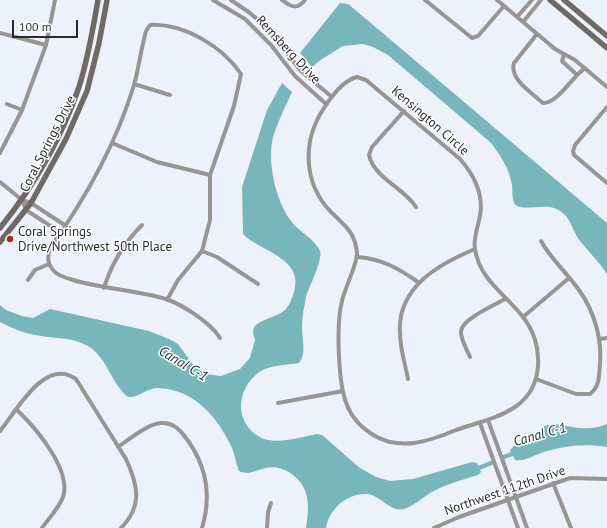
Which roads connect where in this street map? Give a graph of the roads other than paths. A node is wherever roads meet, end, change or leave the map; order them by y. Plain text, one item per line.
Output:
1 (55, 0) edge
2 (98, 0) edge
3 (107, 0) edge
4 (213, 0) edge
5 (231, 0) edge
6 (282, 0) edge
7 (305, 0) edge
8 (425, 0) edge
9 (497, 0) edge
10 (532, 0) edge
11 (541, 0) edge
12 (550, 0) edge
13 (564, 0) edge
14 (504, 6) junction
15 (517, 17) junction
16 (523, 22) junction
17 (0, 34) edge
18 (537, 34) junction
19 (607, 36) edge
20 (46, 45) junction
21 (607, 48) edge
22 (564, 54) junction
23 (584, 68) junction
24 (576, 74) junction
25 (134, 84) junction
26 (607, 87) edge
27 (170, 95) dead end
28 (332, 97) junction
29 (7, 104) dead end
30 (326, 104) junction
31 (607, 107) edge
32 (22, 110) junction
33 (404, 111) junction
34 (112, 143) junction
35 (0, 153) edge
36 (210, 175) junction
37 (0, 182) edge
38 (607, 183) edge
39 (22, 200) junction
40 (31, 203) junction
41 (416, 207) dead end
42 (26, 210) junction
43 (142, 224) dead end
44 (66, 226) junction
45 (0, 228) edge
46 (61, 233) junction
47 (541, 241) dead end
48 (0, 242) edge
49 (475, 249) junction
50 (202, 251) junction
51 (358, 257) junction
52 (49, 264) junction
53 (569, 278) junction
54 (28, 280) dead end
55 (418, 282) junction
56 (258, 284) dead end
57 (104, 288) junction
58 (505, 299) junction
59 (167, 300) junction
60 (523, 317) junction
61 (220, 338) dead end
62 (607, 338) edge
63 (599, 339) junction
64 (470, 357) dead end
65 (408, 379) dead end
66 (536, 379) junction
67 (343, 391) junction
68 (278, 403) dead end
69 (17, 410) junction
70 (488, 420) junction
71 (480, 423) junction
72 (0, 431) edge
73 (118, 447) junction
74 (607, 479) edge
75 (553, 483) junction
76 (515, 497) junction
77 (507, 500) junction
78 (271, 503) dead end
79 (42, 528) edge
80 (121, 528) edge
81 (202, 528) edge
82 (267, 528) edge
83 (434, 528) edge
84 (518, 528) edge
85 (527, 528) edge
86 (571, 528) edge

1 - 20 street
2 - 39 main road, Coral Springs Drive
3 - 40 main road, Coral Springs Drive
4 - 30 street, Remsberg Drive
5 - 28 street, Remsberg Drive
6 - 7 street
8 - 14 street
9 - 14 street
10 - 15 street
11 - 16 street
12 - 21 main road
13 - 19 main road
14 - 15 street
15 - 16 street
16 - 18 street
17 - 20 street
18 - 22 street
18 - 24 street
20 - 32 street
22 - 23 street
22 - 24 street
23 - 24 street
23 - 26 street
25 - 27 street
25 - 34 street
25 - 36 street
28 - 30 street, Kensington Circle
28 - 33 street, Kensington Circle
29 - 32 street
30 - 51 street, Kensington Circle
31 - 38 street
32 - 35 street
33 - 41 street
33 - 49 street, Kensington Circle
34 - 36 street
34 - 44 street
36 - 50 street
37 - 39 street
39 - 40 street
39 - 42 street
39 - 45 main road, Coral Springs Drive
40 - 42 main road, Coral Springs Drive
40 - 44 street
42 - 46 street
42 - 48 main road, Coral Springs Drive
43 - 57 street
44 - 46 street
46 - 52 street
47 - 53 street
49 - 55 street
49 - 58 street, Kensington Circle
50 - 56 street
50 - 59 street
51 - 55 street
51 - 67 street, Kensington Circle
52 - 54 street
52 - 57 street
53 - 60 street
53 - 63 street
55 - 65 street
57 - 59 street
58 - 60 street, Kensington Circle
58 - 64 street
59 - 61 street
60 - 66 street, Kensington Circle
62 - 63 street
63 - 66 street
66 - 70 street, Kensington Circle
67 - 68 street
67 - 71 street, Kensington Circle
69 - 72 street
69 - 73 street
69 - 79 street
70 - 71 street, Kensington Circle
70 - 76 street
71 - 77 street
73 - 80 street
73 - 81 street
74 - 75 street, Northwest 112th Drive
75 - 76 street, Northwest 112th Drive
75 - 86 street
76 - 77 street, Northwest 112th Drive
76 - 85 street
77 - 83 street, Northwest 112th Drive
77 - 84 street
78 - 82 street

